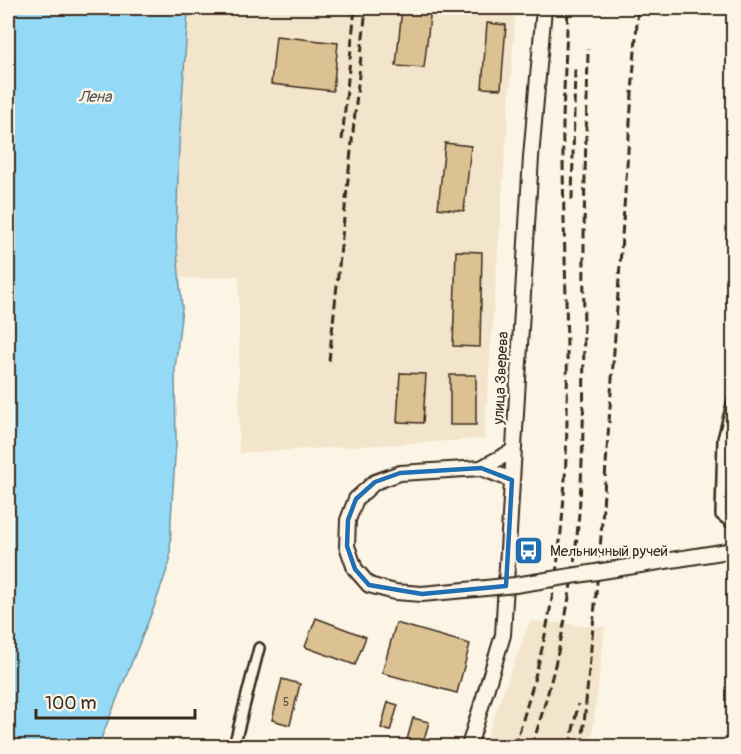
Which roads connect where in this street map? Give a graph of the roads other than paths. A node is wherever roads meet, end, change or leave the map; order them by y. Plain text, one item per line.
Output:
1 (544, 8) edge
2 (734, 397) edge
3 (513, 450) junction
4 (481, 468) junction
5 (512, 480) junction
6 (734, 525) edge
7 (734, 550) edge
8 (259, 648) dead end
9 (234, 747) edge
10 (469, 747) edge

1 - 3 main road, улица Зверева
2 - 6 street
3 - 4 main road
3 - 5 main road, улица Зверева
4 - 5 main road
4 - 7 main road, bridge
5 - 10 main road, улица Зверева
8 - 9 street

